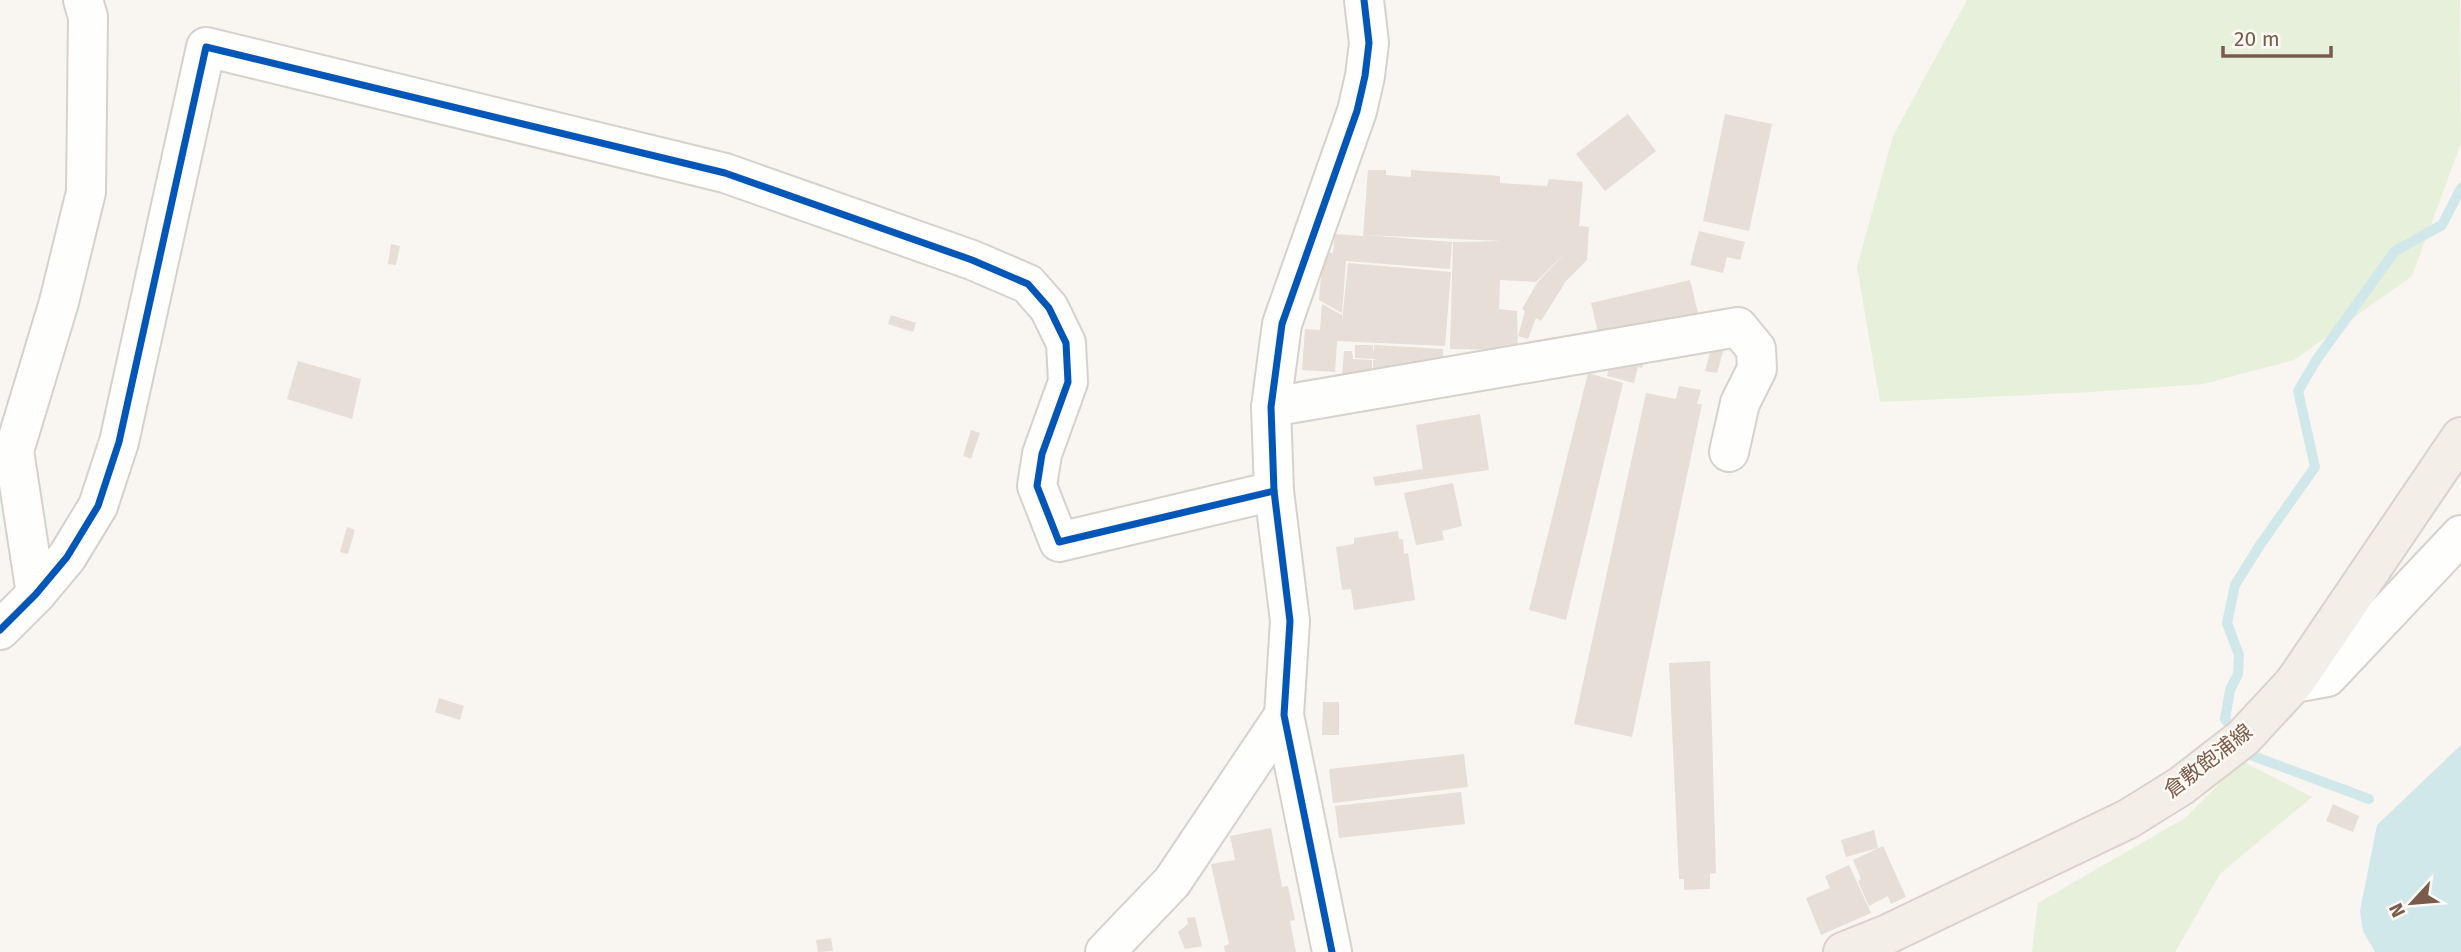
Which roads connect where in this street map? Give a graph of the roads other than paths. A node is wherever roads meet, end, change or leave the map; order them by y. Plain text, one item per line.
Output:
1 (83, 0) edge
2 (1364, 0) edge
3 (1271, 407) junction
4 (2461, 437) edge
5 (1729, 452) dead end
6 (1274, 491) junction
7 (2461, 535) edge
8 (36, 594) junction
9 (0, 630) edge
10 (2294, 682) junction
11 (1284, 715) junction
12 (1105, 952) edge
13 (1332, 952) edge
14 (1843, 952) edge

1 - 8 street
2 - 3 street
3 - 5 street
3 - 6 street
4 - 10 main road, 倉敷飽浦線
6 - 8 street
6 - 11 street
7 - 10 street
8 - 9 street
10 - 14 main road, 倉敷飽浦線
11 - 12 street
11 - 13 street

